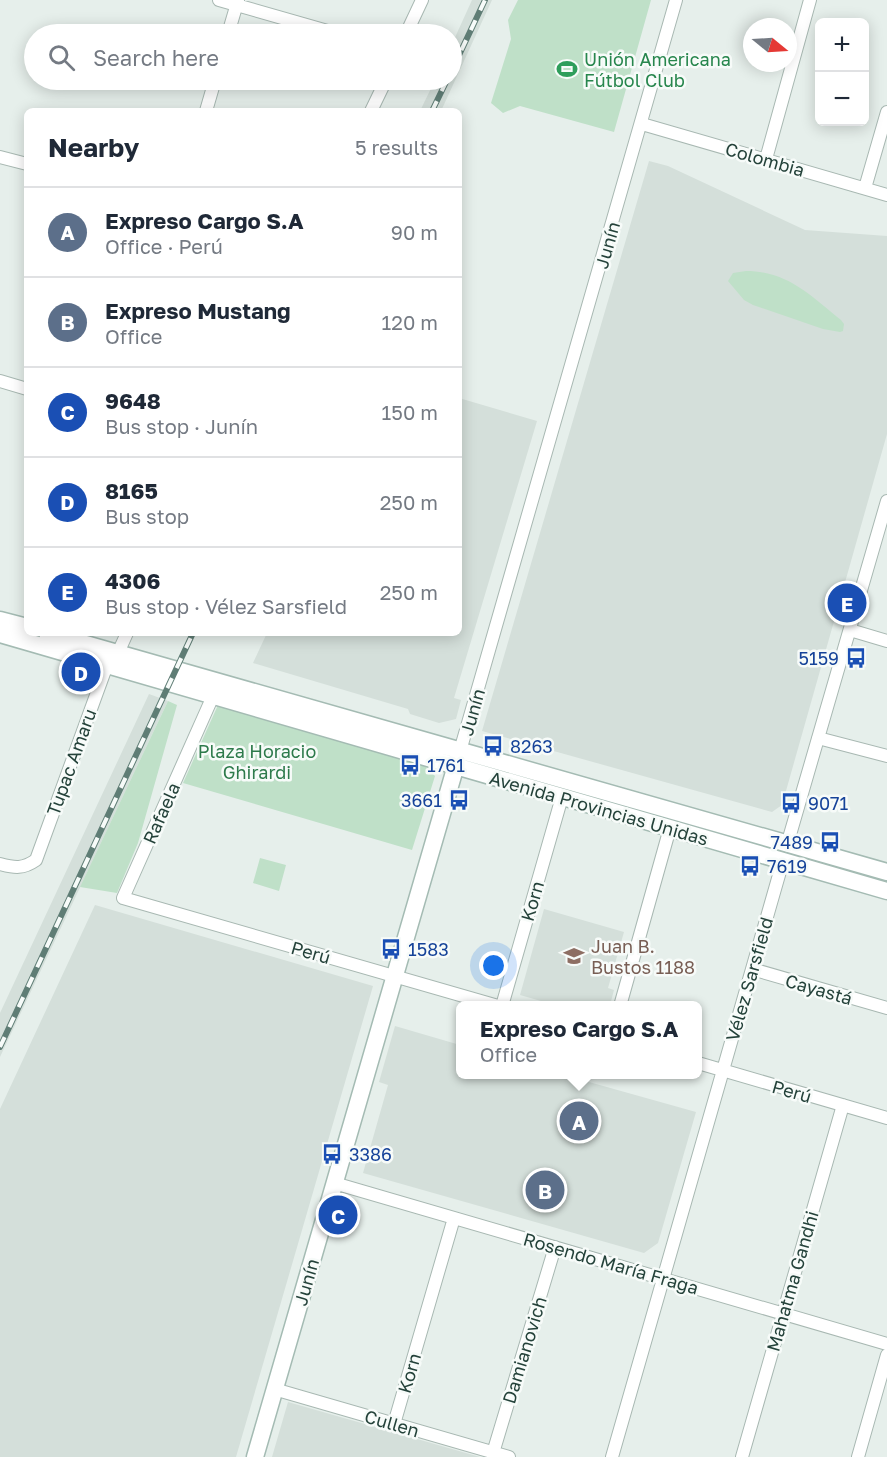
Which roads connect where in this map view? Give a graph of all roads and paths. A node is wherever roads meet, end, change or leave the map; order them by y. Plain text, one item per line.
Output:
1 (219, 0) edge
2 (422, 0) edge
3 (676, 0) edge
4 (810, 0) edge
5 (238, 3) edge
6 (231, 24) edge
7 (306, 24) edge
8 (411, 24) edge
9 (213, 90) edge
10 (381, 90) edge
11 (207, 108) edge
12 (372, 108) edge
13 (887, 112) edge
14 (642, 124) junction
15 (0, 157) edge
16 (766, 159) junction
17 (24, 163) edge
18 (865, 188) junction
19 (887, 195) edge
20 (0, 381) edge
21 (24, 388) edge
22 (887, 501) edge
23 (0, 620) edge
24 (24, 626) edge
25 (850, 630) junction
26 (0, 634) edge
27 (24, 635) edge
28 (34, 636) edge
29 (125, 636) edge
30 (51, 637) edge
31 (887, 641) edge
32 (112, 659) junction
33 (213, 696) junction
34 (818, 738) junction
35 (887, 756) edge
36 (458, 759) junction
37 (562, 797) junction
38 (670, 828) junction
39 (785, 853) junction
40 (0, 864) edge
41 (887, 873) edge
42 (887, 891) edge
43 (123, 898) joint
44 (752, 969) junction
45 (395, 976) junction
46 (486, 1001) edge
47 (501, 1001) edge
48 (621, 1001) edge
49 (887, 1008) edge
50 (702, 1064) edge
51 (723, 1071) junction
52 (843, 1105) junction
53 (887, 1118) edge
54 (334, 1183) junction
55 (454, 1218) junction
56 (555, 1247) junction
57 (663, 1279) junction
58 (783, 1313) junction
59 (887, 1344) edge
60 (887, 1355) edge
61 (274, 1389) junction
62 (394, 1424) junction
63 (493, 1453) junction
64 (255, 1457) edge
65 (509, 1457) edge
66 (612, 1457) edge
67 (742, 1457) edge
68 (858, 1457) edge

1 - 5 street
2 - 8 street
3 - 14 street, Junín
4 - 16 street
5 - 6 street
5 - 7 street
9 - 11 street
10 - 12 street
13 - 18 street
14 - 16 street, Colombia
14 - 36 street, Junín
15 - 17 street
16 - 18 street, Colombia
18 - 19 street, Colombia
20 - 21 street
22 - 25 street, Vélez Sarsfield
23 - 24 main road
25 - 31 street
25 - 34 street, Vélez Sarsfield
26 - 27 main road, Avenida Provincias Unidas
28 - 30 main road, Avenida Provincias Unidas
29 - 32 street, Tupac Amaru
30 - 32 main road, Avenida Provincias Unidas
32 - 33 main road, Avenida Provincias Unidas
32 - 36 main road, Avenida Provincias Unidas
32 - 40 street, Tupac Amaru
33 - 36 main road, Avenida Provincias Unidas
33 - 43 street, Rafaela
34 - 35 street
34 - 39 street, Vélez Sarsfield
36 - 37 main road, Avenida Provincias Unidas
36 - 39 main road, Avenida Provincias Unidas
36 - 45 main road, Junín
37 - 38 main road, Avenida Provincias Unidas
37 - 47 street, Korn
38 - 39 main road, Avenida Provincias Unidas
38 - 48 street
39 - 41 main road, Avenida Provincias Unidas
39 - 42 main road, Avenida Provincias Unidas
39 - 44 street, Vélez Sarsfield
43 - 45 street, Perú
44 - 49 street, Cayastá
44 - 51 street, Vélez Sarsfield
45 - 46 street, Perú
45 - 54 main road, Junín
50 - 51 street, Perú
51 - 52 street, Perú
51 - 57 street, Vélez Sarsfield
52 - 53 street, Perú
52 - 58 street, Mahatma Gandhi
54 - 55 street, Rosendo María Fraga
54 - 61 main road, Junín
55 - 56 street, Rosendo María Fraga
55 - 62 street, Korn
56 - 57 street, Rosendo María Fraga
56 - 63 street, Damianovich
57 - 58 street, Rosendo María Fraga
57 - 66 street, Vélez Sarsfield
58 - 59 street, Rosendo María Fraga
58 - 67 street, Mahatma Gandhi
60 - 68 street
61 - 62 street, Cullen
61 - 64 main road, Junín
62 - 63 street, Cullen
63 - 65 street, Cullen

